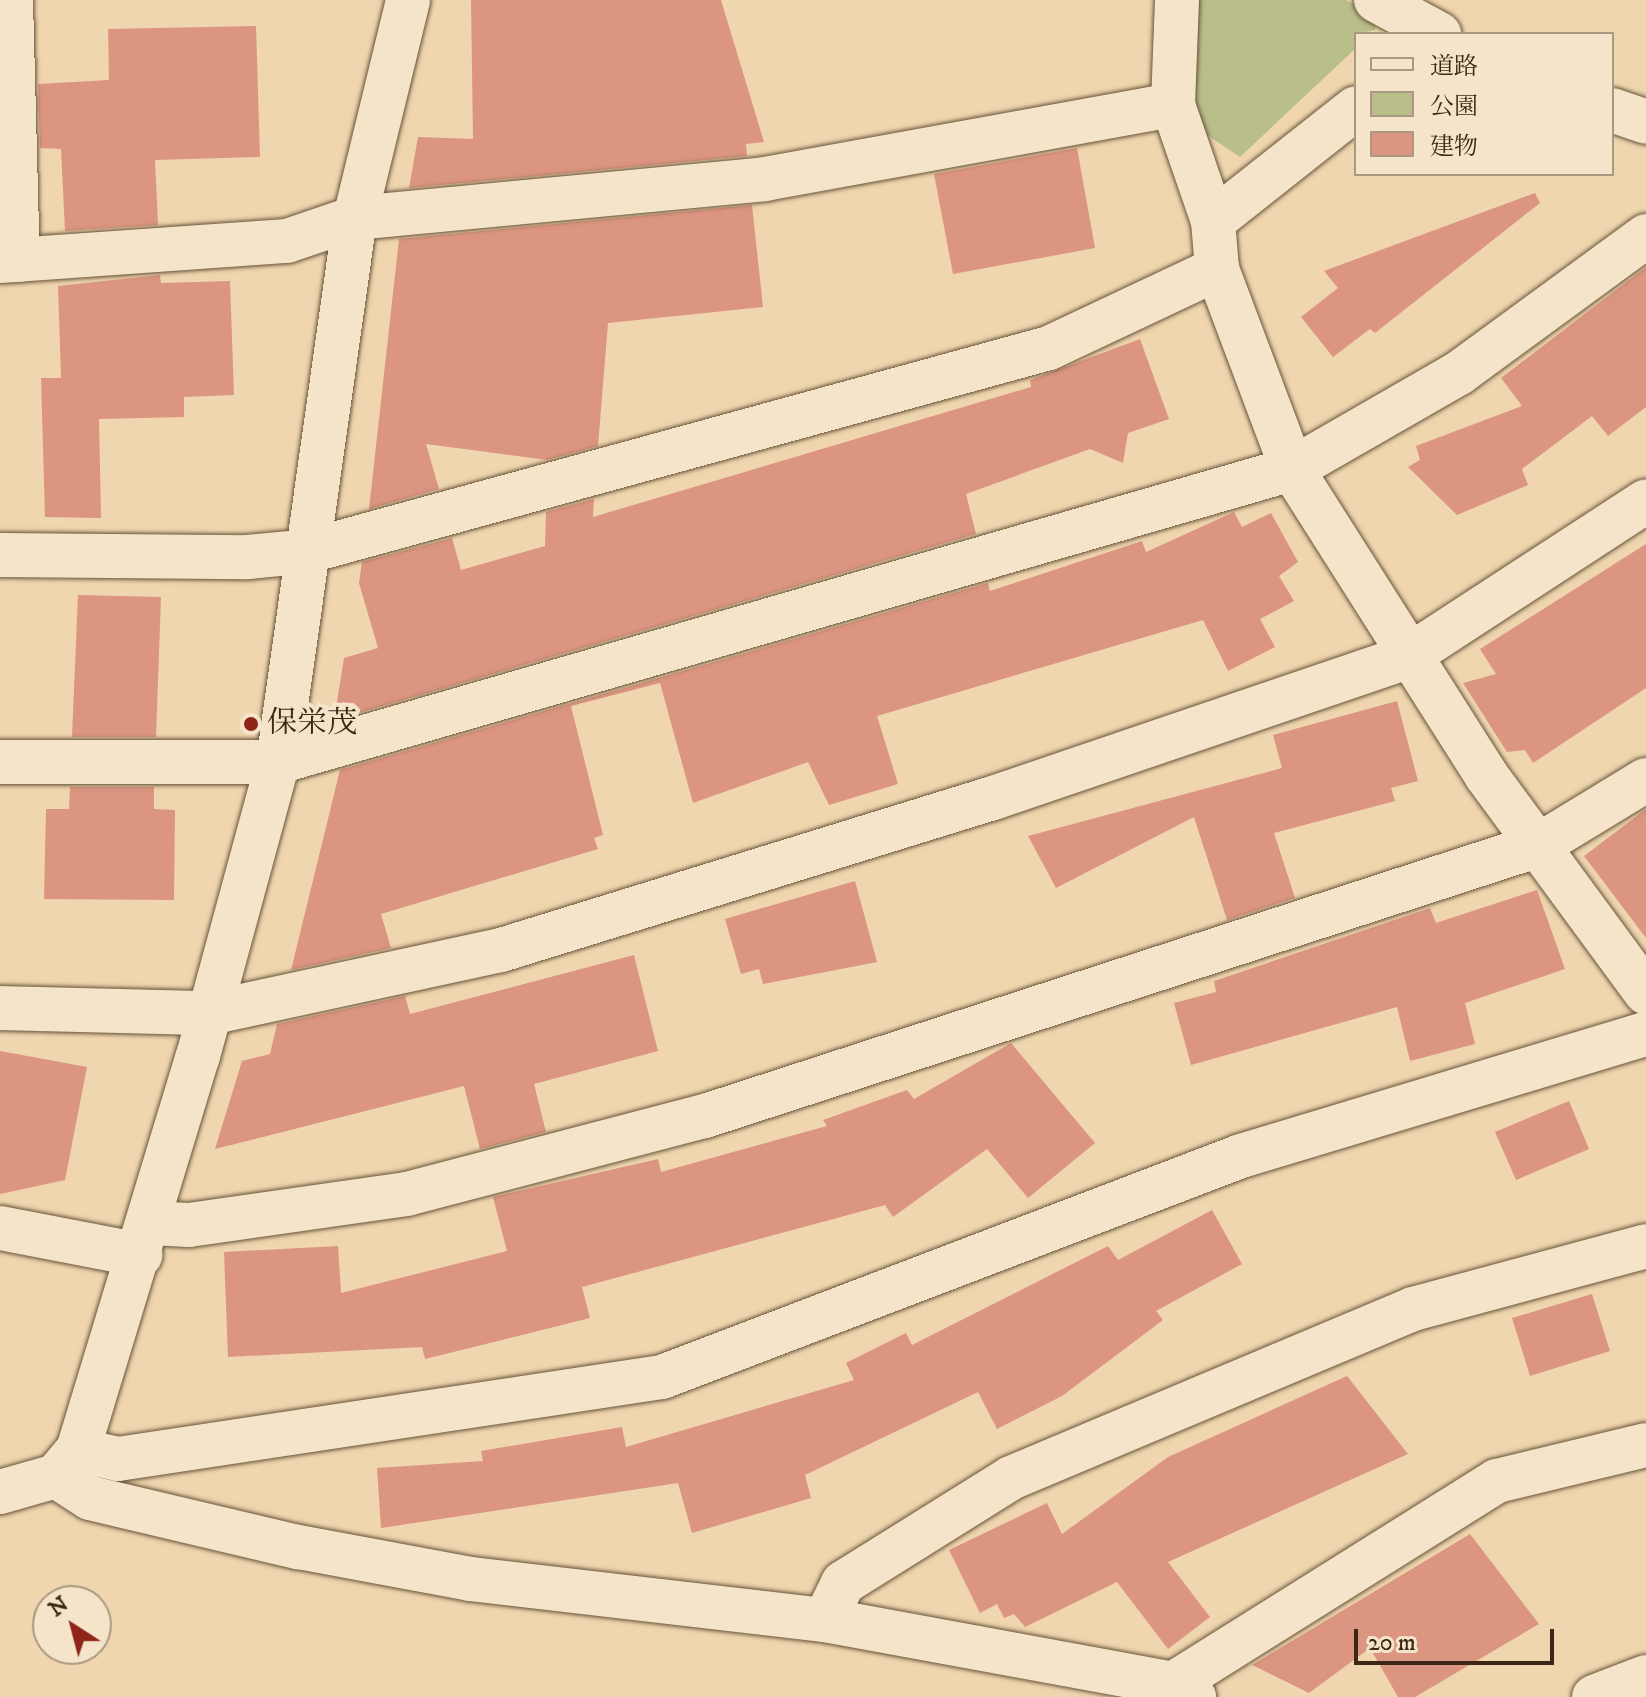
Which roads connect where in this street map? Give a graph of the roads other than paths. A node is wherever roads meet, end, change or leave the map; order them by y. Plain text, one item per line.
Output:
1 (11, 0) edge
2 (408, 0) edge
3 (1177, 0) edge
4 (1376, 0) edge
5 (1435, 32) edge
6 (1173, 105) junction
7 (1354, 110) edge
8 (1614, 111) edge
9 (1646, 122) edge
10 (355, 218) junction
11 (1213, 221) junction
12 (1646, 236) edge
13 (9, 260) edge
14 (1217, 269) junction
15 (1292, 469) junction
16 (1646, 501) edge
17 (309, 551) junction
18 (0, 555) edge
19 (1407, 657) junction
20 (0, 762) edge
21 (278, 762) junction
22 (1646, 780) edge
23 (1539, 845) junction
24 (1646, 993) edge
25 (0, 1008) edge
26 (209, 1013) junction
27 (1646, 1034) edge
28 (0, 1228) edge
29 (145, 1239) junction
30 (1646, 1246) edge
31 (1646, 1445) edge
32 (67, 1463) junction
33 (0, 1492) edge
34 (825, 1620) junction
35 (1646, 1677) edge
36 (1184, 1691) edge
37 (1594, 1697) edge

1 - 13 street
2 - 10 street
3 - 6 street
4 - 5 street
6 - 10 street
6 - 11 street
7 - 11 street
8 - 9 street
10 - 13 street
10 - 17 street
11 - 14 street
12 - 15 street
14 - 15 street
14 - 17 street
15 - 19 street
15 - 21 street
16 - 19 street
17 - 18 street
17 - 21 street
19 - 23 street
19 - 26 street
20 - 21 street
21 - 26 street
22 - 23 street
23 - 24 street
23 - 29 street
25 - 26 street
26 - 29 street
27 - 32 street
28 - 29 street
29 - 32 street
30 - 34 street
31 - 36 street
32 - 33 street
32 - 34 street
34 - 36 street
35 - 37 street

